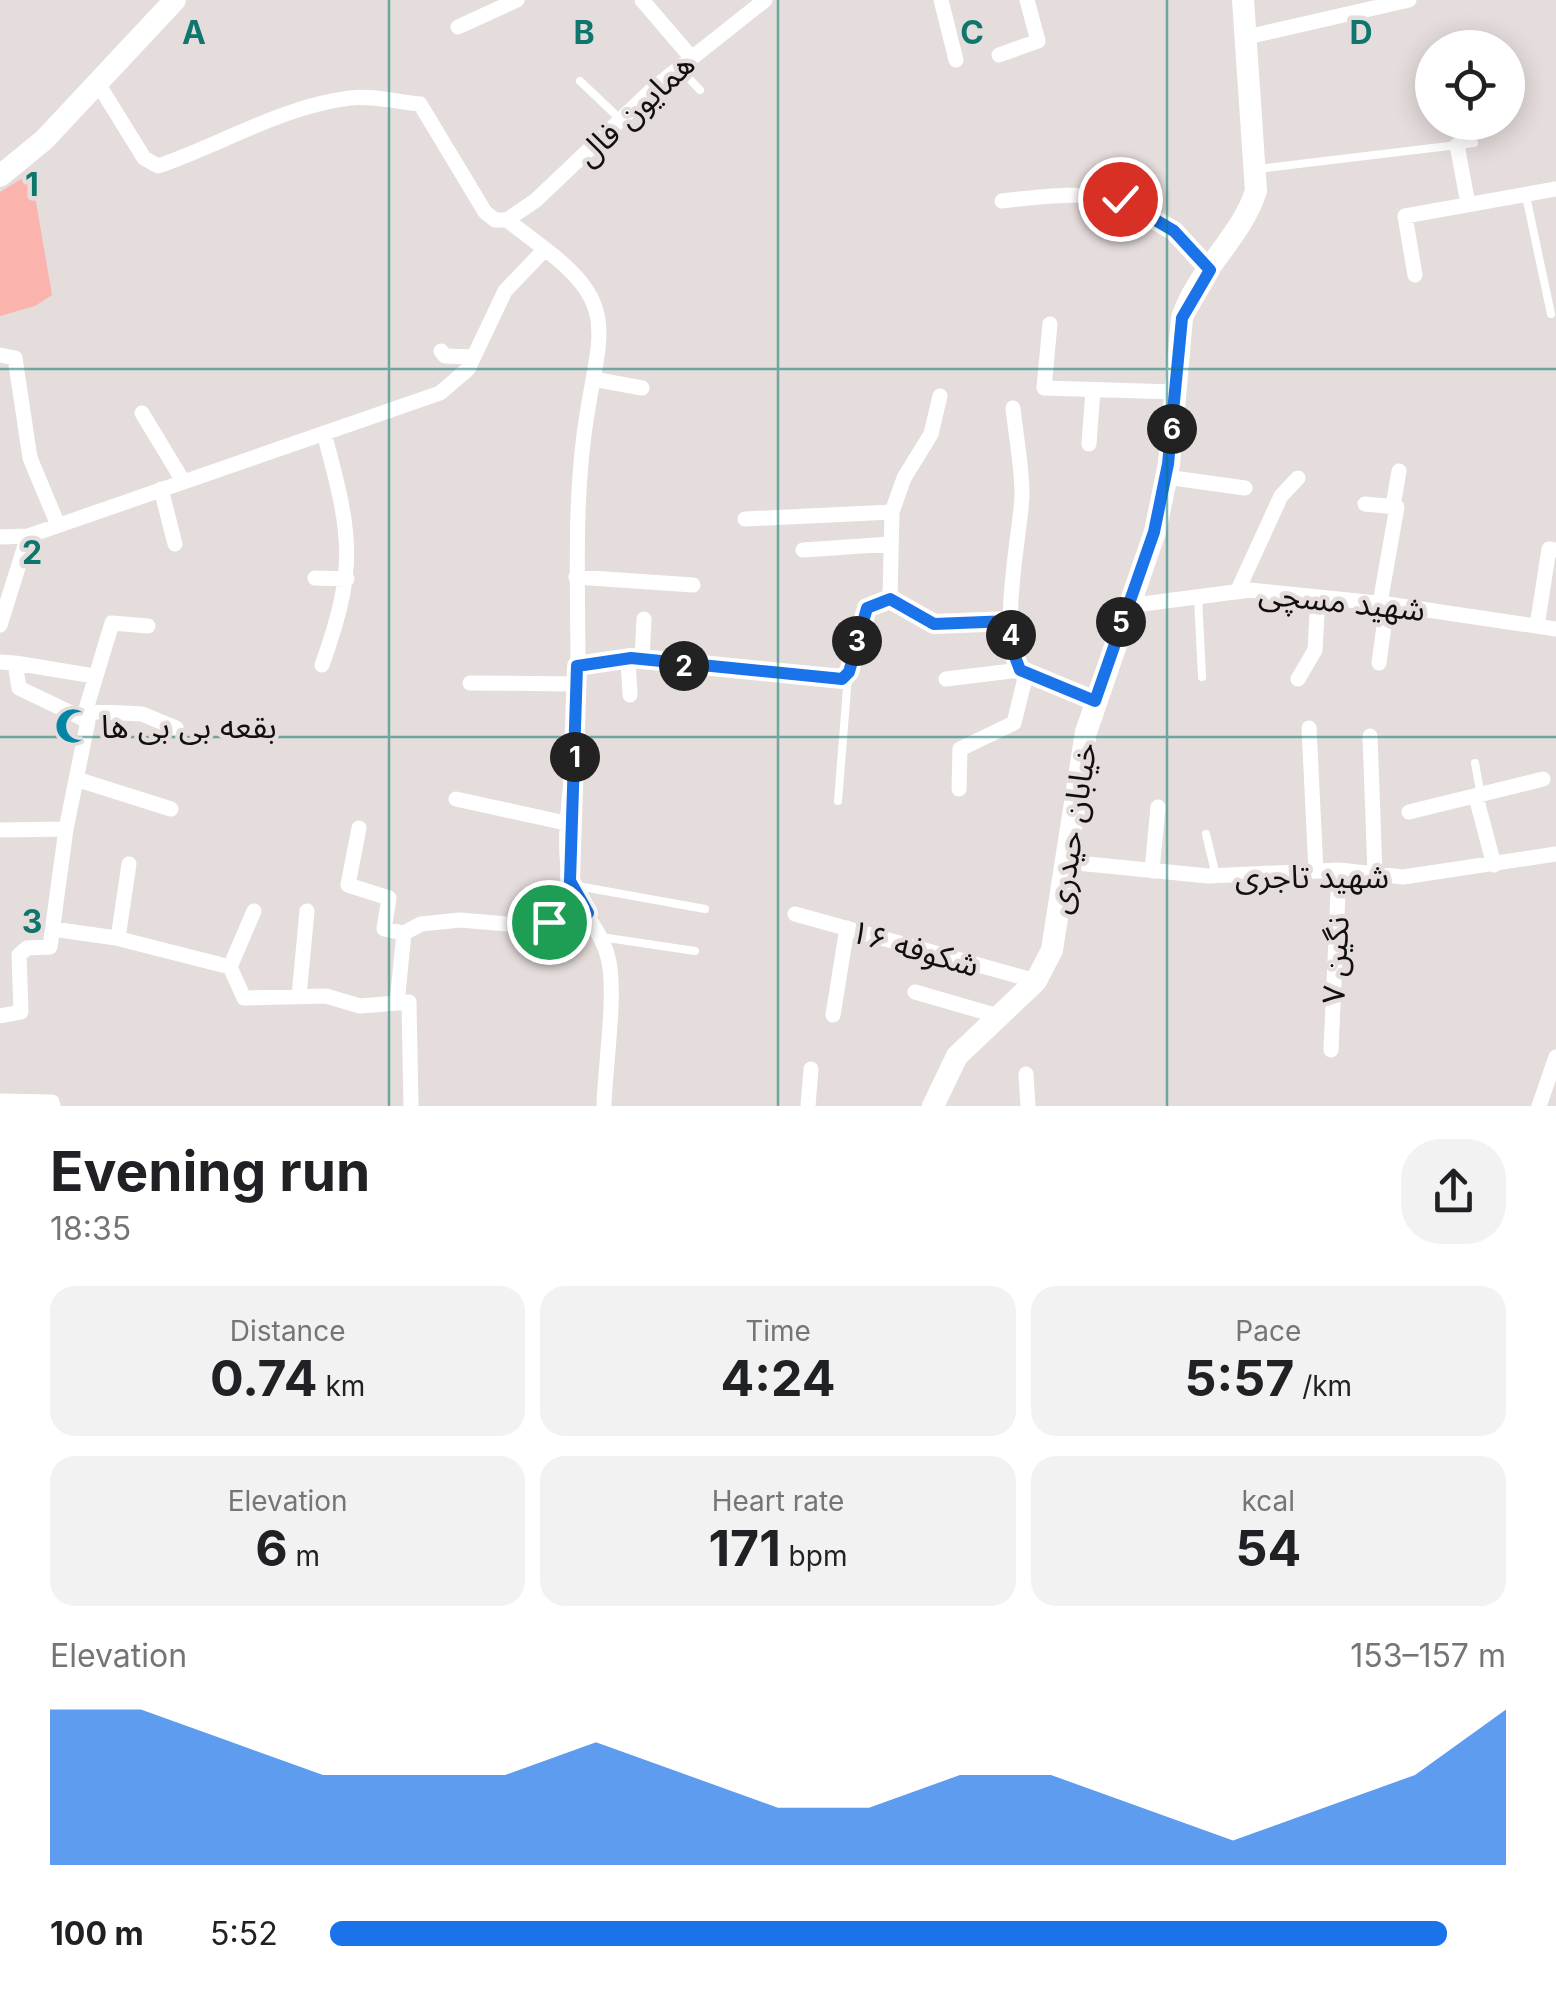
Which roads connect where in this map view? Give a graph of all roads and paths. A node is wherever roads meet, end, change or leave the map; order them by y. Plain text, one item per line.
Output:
1 (175, 0) edge
2 (517, 0) edge
3 (642, 0) edge
4 (765, 0) edge
5 (942, 0) edge
6 (1027, 0) edge
7 (1244, 0) edge
8 (1409, 0) edge
9 (458, 27) dead end
10 (1247, 38) junction
11 (1000, 55) dead end
12 (956, 60) dead end
13 (685, 62) junction
14 (96, 82) junction
15 (580, 82) dead end
16 (700, 90) dead end
17 (622, 120) junction
18 (1474, 143) dead end
19 (1457, 145) junction
20 (1258, 169) junction
21 (0, 176) edge
22 (1556, 189) edge
23 (1526, 194) junction
24 (1002, 201) dead end
25 (1468, 204) junction
26 (507, 220) junction
27 (545, 249) junction
28 (1210, 270) junction
29 (1415, 275) dead end
30 (1552, 314) dead end
31 (1050, 324) dead end
32 (441, 351) dead end
33 (0, 355) edge
34 (473, 357) junction
35 (594, 379) junction
36 (642, 388) dead end
37 (1092, 390) junction
38 (1175, 392) junction
39 (940, 396) dead end
40 (1013, 408) dead end
41 (142, 413) dead end
42 (324, 433) junction
43 (1089, 444) dead end
44 (1399, 471) dead end
45 (1166, 477) junction
46 (1298, 478) dead end
47 (184, 482) junction
48 (1245, 488) dead end
49 (161, 489) junction
50 (1366, 504) dead end
51 (1393, 506) junction
52 (892, 512) junction
53 (745, 519) dead end
54 (58, 524) junction
55 (28, 536) junction
56 (0, 537) edge
57 (174, 544) dead end
58 (891, 544) junction
59 (803, 550) dead end
60 (1556, 550) edge
61 (576, 577) junction
62 (315, 578) dead end
63 (347, 579) junction
64 (693, 585) dead end
65 (1237, 592) junction
66 (1198, 597) junction
67 (1318, 597) junction
68 (890, 599) junction
69 (1384, 604) junction
70 (1127, 606) junction
71 (644, 619) dead end
72 (1010, 621) junction
73 (0, 625) edge
74 (148, 626) dead end
75 (1537, 626) junction
76 (1556, 629) edge
77 (635, 660) junction
78 (8, 663) edge
79 (1380, 663) dead end
80 (322, 666) dead end
81 (577, 666) junction
82 (849, 672) junction
83 (1023, 672) junction
84 (94, 676) junction
85 (1202, 677) dead end
86 (1298, 678) dead end
87 (946, 679) dead end
88 (470, 683) dead end
89 (578, 684) junction
90 (630, 696) dead end
91 (1095, 701) junction
92 (84, 715) junction
93 (176, 728) dead end
94 (1309, 728) dead end
95 (1370, 736) dead end
96 (1475, 763) dead end
97 (76, 779) junction
98 (1544, 779) dead end
99 (959, 788) dead end
100 (1478, 796) junction
101 (456, 799) dead end
102 (838, 801) dead end
103 (1158, 807) dead end
104 (171, 809) dead end
105 (1409, 812) dead end
106 (570, 824) junction
107 (360, 828) dead end
108 (66, 829) junction
109 (0, 830) edge
110 (1206, 834) dead end
111 (1556, 854) edge
112 (1067, 862) junction
113 (129, 864) dead end
114 (1494, 865) junction
115 (1339, 870) junction
116 (1152, 871) junction
117 (1316, 871) junction
118 (1375, 874) junction
119 (1216, 876) junction
120 (572, 885) junction
121 (705, 909) dead end
122 (254, 911) dead end
123 (307, 911) dead end
124 (588, 913) junction
125 (794, 914) dead end
126 (52, 928) junction
127 (847, 928) junction
128 (404, 933) junction
129 (600, 936) junction
130 (118, 938) junction
131 (695, 951) dead end
132 (230, 967) junction
133 (1036, 981) junction
134 (915, 992) dead end
135 (299, 996) junction
136 (397, 1003) junction
137 (833, 1015) dead end
138 (0, 1016) edge
139 (998, 1016) junction
140 (1331, 1050) dead end
141 (1556, 1057) edge
142 (811, 1068) dead end
143 (1026, 1074) dead end
144 (0, 1100) edge
145 (52, 1106) edge
146 (411, 1106) edge
147 (604, 1106) edge
148 (808, 1106) edge
149 (933, 1106) edge
150 (1028, 1106) edge
151 (1539, 1106) edge

1 - 14 street
2 - 9 street
3 - 13 street
4 - 13 street, همایون فال
5 - 12 street
6 - 11 street
7 - 10 street, خیابان حیدری
8 - 10 street
10 - 20 street, خیابان حیدری
13 - 16 lane
13 - 17 street, همایون فال
14 - 21 street
14 - 26 street
15 - 17 lane
17 - 26 street, همایون فال
18 - 19 lane
19 - 20 lane
19 - 25 street
20 - 28 street, خیابان حیدری
22 - 23 street
23 - 25 street
23 - 30 lane
24 - 28 street
25 - 29 street
26 - 27 street
27 - 34 street
27 - 35 street
28 - 38 street, خیابان حیدری
31 - 37 street
32 - 34 street
33 - 54 street
34 - 42 street
35 - 36 street
35 - 61 street
37 - 38 street
37 - 43 street
38 - 45 street, خیابان حیدری
39 - 52 street
40 - 72 street
41 - 47 street
42 - 47 street
42 - 63 street
44 - 51 street
45 - 48 street
45 - 70 street, خیابان حیدری
46 - 65 street
47 - 49 street
49 - 54 street
49 - 57 street
50 - 51 street
51 - 69 street
52 - 53 street
52 - 58 street
54 - 55 street
55 - 56 street
55 - 73 street
58 - 59 street
58 - 68 street
60 - 75 street
61 - 64 street
61 - 81 street
62 - 63 street
63 - 80 street
65 - 66 street, شهید مسچی
65 - 67 street, شهید مسچی
66 - 70 street, شهید مسچی
66 - 85 lane
67 - 69 street, شهید مسچی
67 - 86 street
68 - 72 street
68 - 82 street
69 - 75 street, شهید مسچی
69 - 79 street
70 - 91 street, خیابان حیدری
71 - 77 street
72 - 83 street
74 - 84 street
75 - 76 street, شهید مسچی
77 - 81 street
77 - 82 street
77 - 90 street
78 - 84 street
78 - 92 street
81 - 89 street
82 - 102 lane
83 - 87 street
83 - 91 street
83 - 99 street
84 - 92 street
88 - 89 street
89 - 106 street
91 - 112 street, خیابان حیدری
92 - 93 street
92 - 97 street
94 - 117 street
95 - 118 street
96 - 100 lane
97 - 104 street
97 - 108 street
98 - 100 street
100 - 105 street
100 - 114 street
101 - 106 street
103 - 116 street
106 - 120 street
107 - 128 street
108 - 109 street
108 - 126 street
110 - 119 lane
111 - 114 street, شهید تاجری
112 - 116 street, شهید تاجری
112 - 133 street, خیابان حیدری
113 - 130 street
114 - 118 street, شهید تاجری
115 - 117 street, شهید تاجری
115 - 118 street, شهید تاجری
115 - 140 street, نگین ۷
116 - 119 street, شهید تاجری
117 - 119 street, شهید تاجری
120 - 121 lane
120 - 124 street
122 - 132 street
123 - 135 street
124 - 128 street
124 - 129 street
125 - 127 street, شکوفه ۱۶
126 - 130 street
126 - 138 street
127 - 133 street, شکوفه ۱۶
127 - 137 street
128 - 136 street
129 - 131 lane
129 - 147 street
130 - 132 street
132 - 135 street
133 - 139 street, خیابان حیدری
134 - 139 street
135 - 136 street
136 - 146 street
139 - 149 street, خیابان حیدری
141 - 151 street
142 - 148 street
143 - 150 street
144 - 145 street

